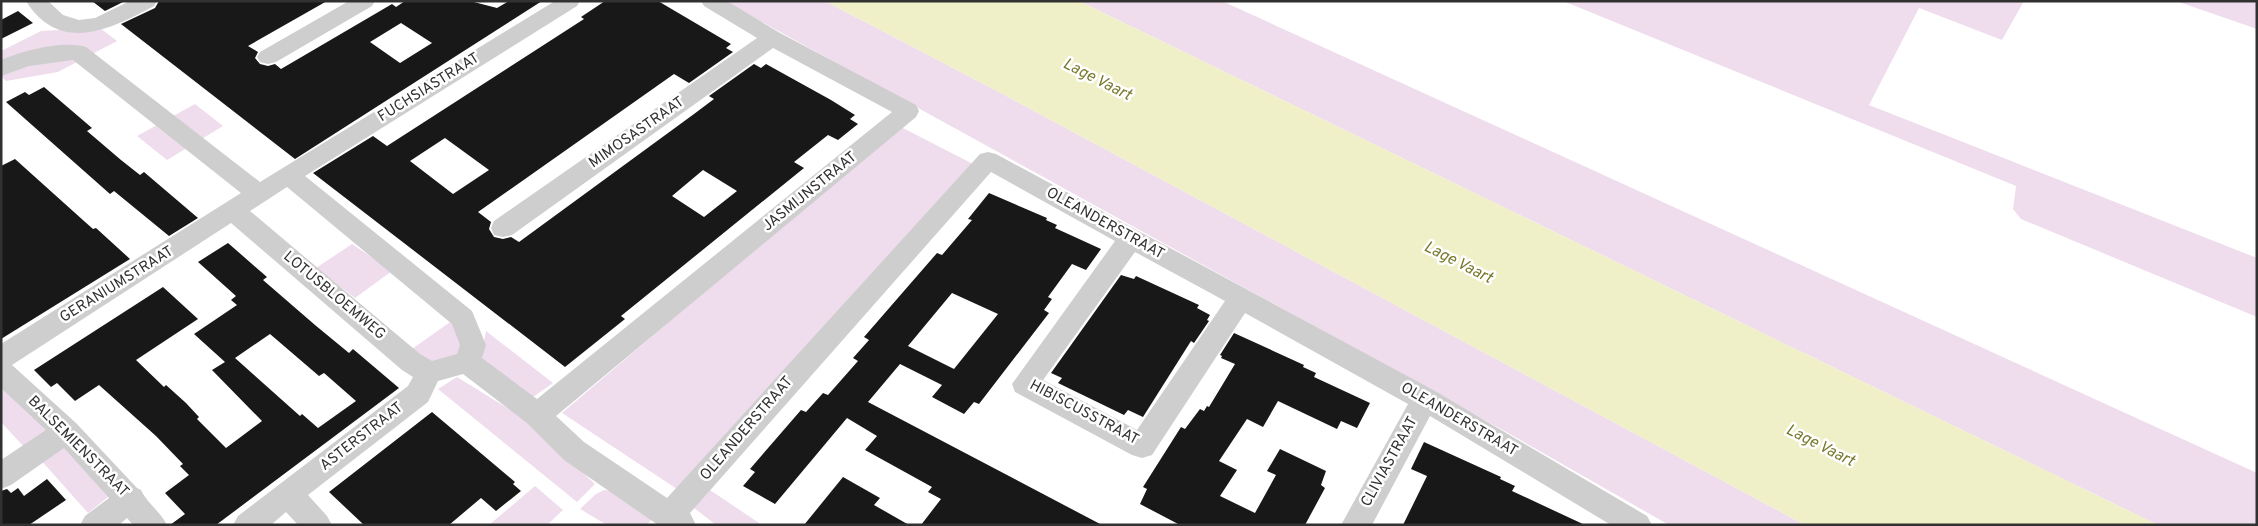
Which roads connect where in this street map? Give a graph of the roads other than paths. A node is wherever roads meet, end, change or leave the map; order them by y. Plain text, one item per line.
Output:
1 (36, 1) edge
2 (148, 1) edge
3 (365, 1) edge
4 (570, 1) edge
5 (711, 1) edge
6 (76, 27) junction
7 (772, 38) junction
8 (51, 54) junction
9 (268, 57) dead end
10 (1, 69) edge
11 (288, 175) junction
12 (259, 194) junction
13 (233, 211) junction
14 (503, 228) dead end
15 (1130, 239) junction
16 (1241, 298) junction
17 (1, 358) edge
18 (467, 362) junction
19 (1, 371) edge
20 (430, 373) junction
21 (1425, 399) junction
22 (537, 415) junction
23 (66, 431) junction
24 (1, 476) edge
25 (288, 494) junction
26 (130, 499) junction
27 (1604, 516) edge
28 (676, 521) edge
29 (95, 525) edge
30 (152, 525) edge
31 (248, 525) edge
32 (317, 525) edge
33 (1356, 525) edge
34 (1637, 525) edge

1 - 6 street
2 - 6 street
3 - 9 street
4 - 11 street, FUCHSIASTRAAT
5 - 7 street, JASMIJNSTRAAT
6 - 8 street
7 - 14 street, MIMOSASTRAAT
7 - 22 street, JASMIJNSTRAAT
8 - 10 street
8 - 12 street
11 - 12 street
11 - 18 street
12 - 13 street
13 - 17 street, GERANIUMSTRAAT
13 - 20 street, LOTUSBLOEMWEG
15 - 16 street, OLEANDERSTRAAT
15 - 16 street, HIBISCUSSTRAAT
15 - 28 street, OLEANDERSTRAAT
16 - 21 street, OLEANDERSTRAAT
18 - 20 street
18 - 22 street
19 - 23 street, BALSEMIENSTRAAT
20 - 25 street, ASTERSTRAAT
21 - 27 street, OLEANDERSTRAAT
21 - 33 street, CLIVIASTRAAT
22 - 28 street
23 - 24 street
23 - 26 street, BALSEMIENSTRAAT
25 - 31 street, ASTERSTRAAT
25 - 32 street
26 - 29 street
26 - 30 street, BALSEMIENSTRAAT
27 - 34 street, OLEANDERSTRAAT

